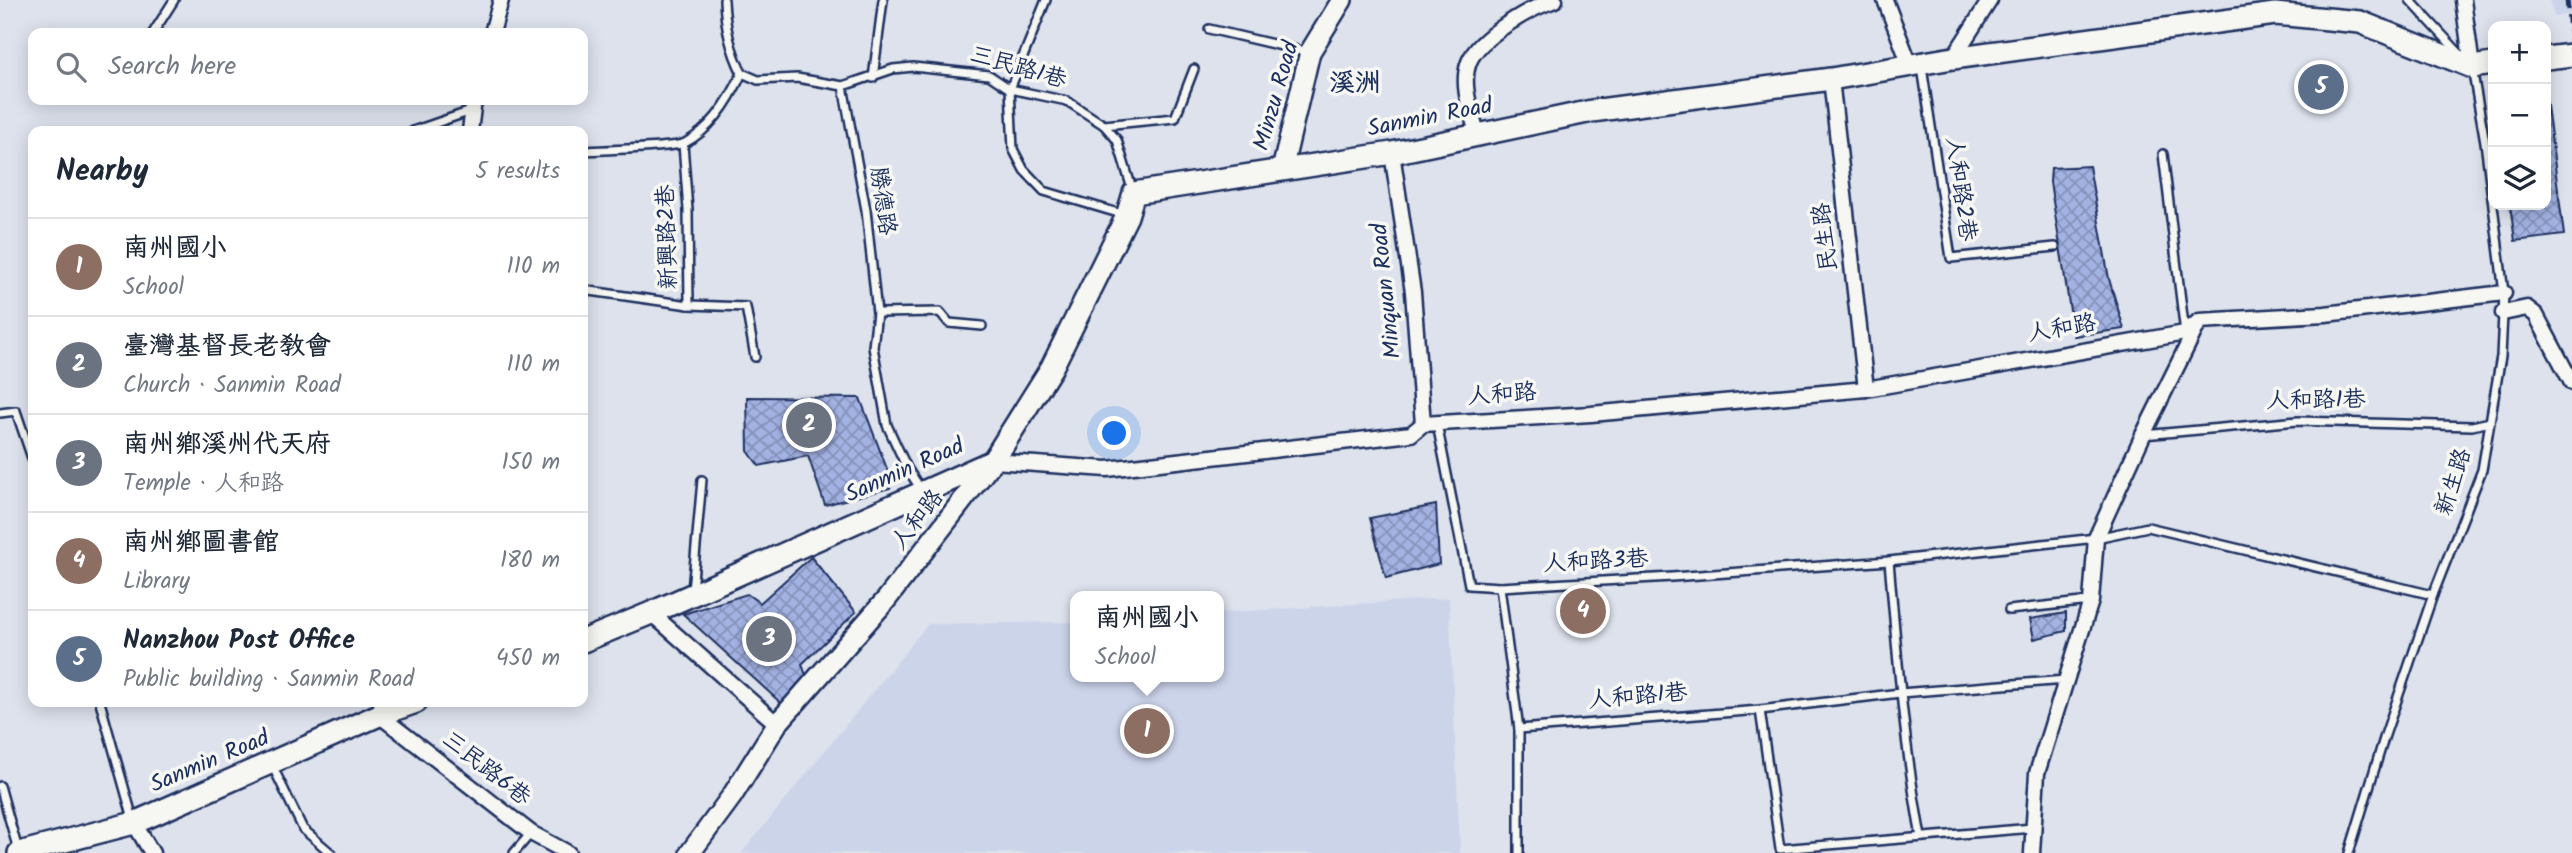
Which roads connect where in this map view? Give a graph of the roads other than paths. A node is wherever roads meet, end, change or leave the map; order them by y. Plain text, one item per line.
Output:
1 (174, 0) edge
2 (501, 0) edge
3 (724, 0) edge
4 (883, 0) edge
5 (1046, 0) edge
6 (1342, 0) edge
7 (1555, 0) edge
8 (1885, 0) edge
9 (1990, 0) edge
10 (2410, 0) edge
11 (2463, 0) edge
12 (156, 28) edge
13 (493, 28) edge
14 (1209, 29) dead end
15 (1310, 52) junction
16 (2572, 55) edge
17 (2551, 57) edge
18 (1953, 58) junction
19 (1916, 64) junction
20 (2488, 65) edge
21 (2472, 67) junction
22 (1194, 69) dead end
23 (742, 73) junction
24 (873, 78) junction
25 (1831, 79) junction
26 (843, 86) junction
27 (1010, 89) junction
28 (473, 105) edge
29 (1104, 125) junction
30 (425, 126) edge
31 (471, 126) edge
32 (1478, 136) junction
33 (683, 145) junction
34 (588, 151) edge
35 (1392, 153) junction
36 (2163, 154) dead end
37 (1282, 170) junction
38 (1134, 193) junction
39 (1127, 216) junction
40 (2055, 247) dead end
41 (588, 291) edge
42 (2504, 293) junction
43 (689, 305) junction
44 (877, 313) junction
45 (2503, 313) junction
46 (2199, 321) junction
47 (982, 326) dead end
48 (2185, 333) junction
49 (755, 357) dead end
50 (2572, 383) edge
51 (1866, 389) junction
52 (0, 413) edge
53 (2490, 422) junction
54 (1430, 424) junction
55 (2143, 435) junction
56 (28, 444) edge
57 (993, 461) junction
58 (702, 480) dead end
59 (923, 492) junction
60 (2096, 538) junction
61 (1889, 561) junction
62 (1500, 587) junction
63 (692, 595) junction
64 (2433, 595) junction
65 (2091, 601) junction
66 (2009, 610) dead end
67 (651, 613) junction
68 (588, 639) edge
69 (2066, 680) junction
70 (1900, 693) junction
71 (101, 707) edge
72 (381, 708) edge
73 (1760, 710) junction
74 (777, 724) junction
75 (1519, 729) junction
76 (271, 764) junction
77 (0, 786) edge
78 (134, 823) junction
79 (2033, 828) junction
80 (531, 833) junction
81 (1921, 837) junction
82 (19, 853) edge
83 (152, 853) edge
84 (331, 853) edge
85 (514, 853) edge
86 (568, 853) edge
87 (690, 853) edge
88 (1519, 853) edge
89 (2032, 853) edge
90 (2349, 853) edge

1 - 12 lane
2 - 13 street
3 - 23 lane
4 - 24 lane
5 - 27 lane
6 - 15 street, Minzu Road
7 - 32 street
8 - 19 street
9 - 18 street
10 - 21 lane
11 - 21 street
14 - 15 lane
15 - 37 street, Minzu Road
16 - 17 main road
18 - 19 main road, Sanmin Road
18 - 21 main road, Sanmin Road
19 - 25 main road, Sanmin Road
19 - 40 lane, 人和路2巷
20 - 21 main road
21 - 42 lane, 新生路
22 - 29 lane
23 - 26 lane
23 - 33 lane
24 - 26 lane, 三民路1巷
24 - 27 lane, 三民路1巷
25 - 32 main road, Sanmin Road
25 - 51 street, 民生路
26 - 44 lane, 勝德路
27 - 29 lane, 三民路1巷
27 - 39 lane
28 - 30 lane
28 - 31 street
29 - 38 lane, 三民路1巷
32 - 35 main road, Sanmin Road
33 - 34 lane
33 - 43 lane, 新興路2巷
35 - 37 main road, Sanmin Road
35 - 54 street, Minquan Road
36 - 48 lane
37 - 38 main road, Sanmin Road
38 - 39 main road, Sanmin Road
39 - 57 main road, Sanmin Road
41 - 43 lane, 新興路2巷
42 - 45 lane, 新生路
42 - 46 street
43 - 49 lane
44 - 47 lane
44 - 59 lane, 勝德路
45 - 50 street
45 - 53 lane, 新生路
46 - 48 street
46 - 55 street
48 - 51 street, 人和路
51 - 54 street, 人和路
52 - 56 lane
53 - 55 lane, 人和路1巷
53 - 64 lane, 新生路
54 - 57 street, 人和路
54 - 62 lane, 人和路3巷
55 - 60 street
57 - 59 main road, Sanmin Road
57 - 74 street, 人和路
58 - 63 lane
59 - 63 main road, Sanmin Road
60 - 61 lane
60 - 64 lane
60 - 65 street
61 - 62 lane, 人和路3巷
61 - 70 lane
62 - 75 lane
63 - 67 main road, Sanmin Road
64 - 90 lane, 新生路
65 - 66 lane
65 - 69 street
67 - 68 main road, Sanmin Road
67 - 74 street
69 - 70 lane, 人和路1巷
69 - 79 street
70 - 73 lane, 人和路1巷
70 - 81 lane
71 - 78 lane
72 - 76 main road, Sanmin Road
72 - 80 street, 三民路6巷
73 - 75 lane, 人和路1巷
73 - 81 lane
74 - 87 street, 人和路
75 - 88 lane
76 - 78 main road, Sanmin Road
76 - 84 lane
77 - 82 lane
78 - 82 main road, Sanmin Road
78 - 83 street
79 - 81 lane
79 - 89 street
80 - 85 lane, 三民路6巷
80 - 86 street, 三民路6巷

